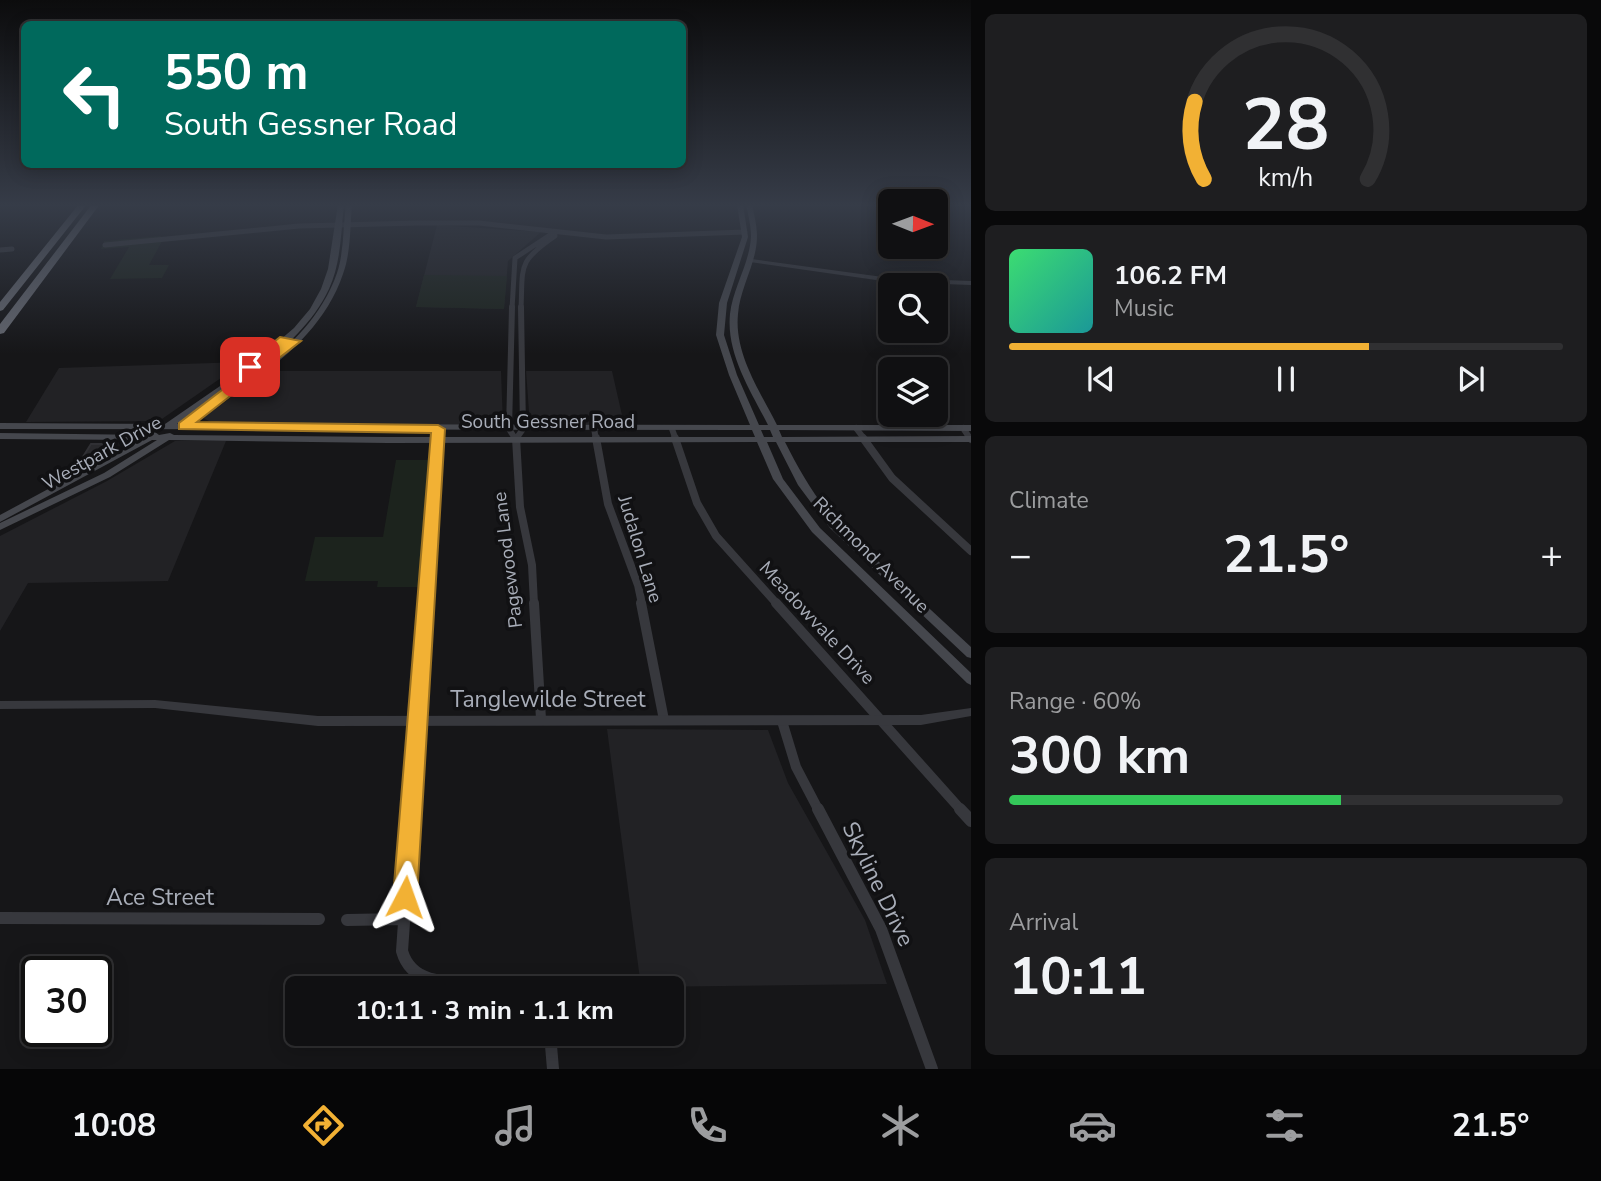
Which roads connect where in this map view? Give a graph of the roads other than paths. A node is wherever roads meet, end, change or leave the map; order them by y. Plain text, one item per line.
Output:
1 (44, 254) edge
2 (49, 254) edge
3 (60, 254) edge
4 (335, 254) edge
5 (342, 254) edge
6 (520, 254) edge
7 (532, 254) edge
8 (739, 254) edge
9 (747, 254) edge
10 (753, 254) edge
11 (58, 257) junction
12 (752, 261) junction
13 (971, 283) edge
14 (728, 290) junction
15 (740, 291) junction
16 (0, 308) edge
17 (0, 320) edge
18 (0, 331) edge
19 (285, 339) junction
20 (295, 341) junction
21 (0, 343) edge
22 (733, 375) junction
23 (748, 377) junction
24 (242, 378) junction
25 (0, 426) edge
26 (41, 426) junction
27 (184, 426) junction
28 (856, 428) junction
29 (967, 428) edge
30 (509, 429) junction
31 (523, 429) junction
32 (169, 431) junction
33 (326, 432) junction
34 (595, 433) junction
35 (438, 434) junction
36 (674, 434) junction
37 (758, 434) junction
38 (776, 434) junction
39 (155, 435) junction
40 (0, 436) edge
41 (34, 436) junction
42 (516, 439) junction
43 (863, 439) junction
44 (971, 440) edge
45 (0, 519) edge
46 (0, 527) edge
47 (851, 542) junction
48 (832, 547) junction
49 (971, 551) edge
50 (971, 654) edge
51 (971, 680) edge
52 (0, 705) edge
53 (971, 712) edge
54 (541, 719) junction
55 (418, 720) junction
56 (664, 720) junction
57 (882, 720) junction
58 (782, 721) junction
59 (971, 821) edge
60 (0, 918) edge
61 (319, 919) dead end
62 (347, 919) dead end
63 (404, 919) junction
64 (415, 976) edge
65 (552, 1046) edge
66 (553, 1069) edge
67 (932, 1069) edge

1 - 16 highway
2 - 17 highway
3 - 11 highway
4 - 19 main road, Westpark Drive
5 - 20 main road, Westpark Drive
6 - 30 street
7 - 31 street
8 - 14 main road, Richmond Avenue
9 - 12 main road
10 - 12 main road, Richmond Avenue
11 - 18 highway
11 - 21 highway
12 - 13 street
12 - 15 main road, Richmond Avenue
14 - 15 main road
14 - 22 main road, Richmond Avenue
15 - 23 main road, Richmond Avenue
19 - 20 main road
19 - 24 main road, Westpark Drive
20 - 24 main road, Westpark Drive
22 - 23 main road
22 - 37 main road, Richmond Avenue
23 - 38 main road, Richmond Avenue
24 - 27 main road, Westpark Drive
24 - 32 main road, Westpark Drive
25 - 26 main road, South Gessner Road
26 - 32 main road, South Gessner Road
26 - 41 main road
27 - 32 main road, Westpark Drive
27 - 33 main road, South Gessner Road
28 - 29 main road, South Gessner Road
28 - 38 main road, South Gessner Road
28 - 43 street
29 - 44 street
30 - 31 main road, South Gessner Road
30 - 35 main road, South Gessner Road
30 - 42 street
31 - 34 main road, South Gessner Road
31 - 42 street
32 - 33 main road, South Gessner Road
32 - 39 main road, South Gessner Road
32 - 46 main road, Westpark Drive
33 - 35 main road, South Gessner Road
34 - 36 main road, South Gessner Road
34 - 42 main road, South Gessner Road
34 - 56 street, Judalon Lane
35 - 42 main road, South Gessner Road
35 - 55 street
36 - 37 main road, South Gessner Road
36 - 57 street, Meadowvale Drive
37 - 38 main road, South Gessner Road
37 - 48 main road, Richmond Avenue
38 - 43 main road, South Gessner Road
38 - 47 main road, Richmond Avenue
39 - 41 main road, South Gessner Road
39 - 45 main road, Westpark Drive
40 - 41 main road, South Gessner Road
42 - 54 street, Pagewood Lane
43 - 44 main road, South Gessner Road
43 - 49 street
47 - 48 main road
47 - 50 main road, Richmond Avenue
48 - 51 main road, Richmond Avenue
52 - 55 street, Tanglewilde Street
53 - 57 street, Tanglewilde Street
54 - 55 street, Tanglewilde Street
54 - 56 street, Tanglewilde Street
55 - 63 street
56 - 58 street, Tanglewilde Street
57 - 58 street, Tanglewilde Street
57 - 59 street, Meadowvale Drive
58 - 67 street, Skyline Drive
60 - 61 street, Ace Street
62 - 63 street
63 - 64 street
65 - 66 street

